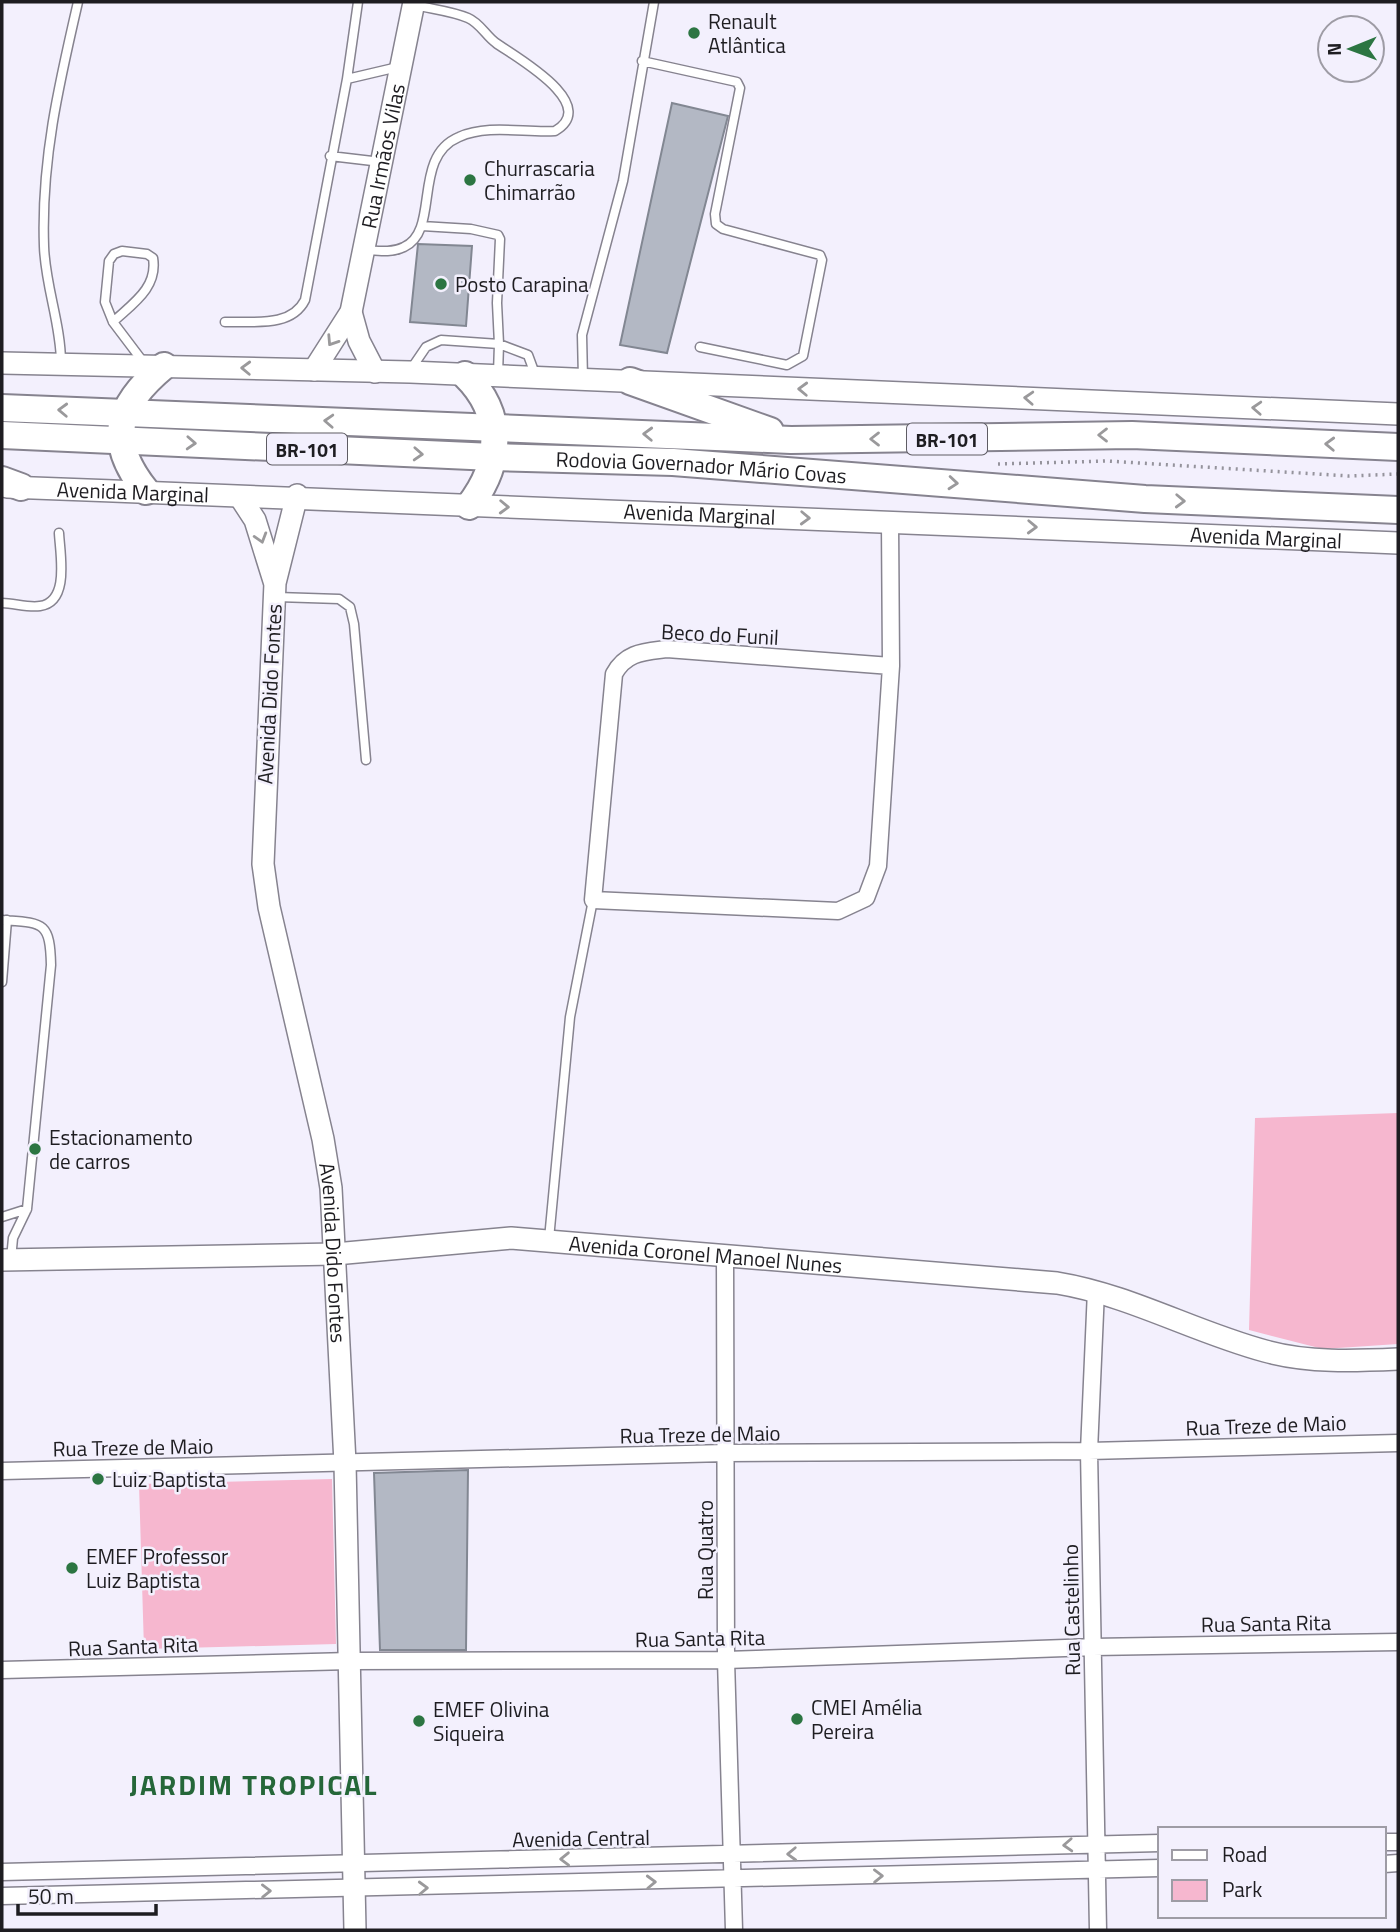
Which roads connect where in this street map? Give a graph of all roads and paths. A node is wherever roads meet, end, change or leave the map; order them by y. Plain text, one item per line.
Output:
1 (78, 2) edge
2 (358, 2) edge
3 (654, 2) edge
4 (413, 3) edge
5 (642, 61) junction
6 (401, 66) junction
7 (347, 79) junction
8 (330, 156) junction
9 (381, 162) junction
10 (422, 226) junction
11 (363, 250) junction
12 (351, 312) junction
13 (113, 322) junction
14 (225, 322) dead end
15 (499, 344) junction
16 (700, 347) dead end
17 (61, 362) junction
18 (2, 363) edge
19 (155, 365) junction
20 (314, 370) junction
21 (375, 372) junction
22 (410, 372) junction
23 (465, 375) junction
24 (498, 376) junction
25 (535, 377) junction
26 (583, 379) junction
27 (630, 381) junction
28 (2, 408) edge
29 (125, 411) junction
30 (1398, 414) edge
31 (495, 428) junction
32 (2, 435) edge
33 (791, 439) junction
34 (122, 440) junction
35 (1398, 447) edge
36 (492, 457) junction
37 (989, 463) dead end
38 (1398, 474) edge
39 (8, 484) edge
40 (146, 491) junction
41 (297, 495) junction
42 (240, 497) junction
43 (469, 506) junction
44 (1398, 510) edge
45 (890, 522) junction
46 (59, 533) dead end
47 (1398, 542) edge
48 (274, 590) junction
49 (2, 603) edge
50 (891, 666) junction
51 (366, 760) dead end
52 (593, 900) junction
53 (5, 920) edge
54 (2, 982) edge
55 (27, 1209) junction
56 (2, 1217) edge
57 (549, 1239) junction
58 (335, 1254) junction
59 (725, 1254) junction
60 (6, 1260) edge
61 (1096, 1290) junction
62 (1398, 1359) edge
63 (1398, 1443) edge
64 (1089, 1451) junction
65 (726, 1453) junction
66 (345, 1463) junction
67 (2, 1471) edge
68 (1398, 1642) edge
69 (1093, 1647) junction
70 (726, 1660) junction
71 (350, 1661) junction
72 (2, 1670) edge
73 (1096, 1843) junction
74 (1158, 1843) edge
75 (734, 1856) junction
76 (354, 1864) junction
77 (1158, 1868) edge
78 (1097, 1870) junction
79 (2, 1872) edge
80 (733, 1880) junction
81 (355, 1890) junction
82 (2, 1896) edge
83 (355, 1930) edge
84 (734, 1930) edge
85 (1098, 1930) edge

1 - 17 lane
2 - 7 lane
3 - 5 lane
4 - 6 street, Rua Irmãos Vilas
4 - 10 lane
5 - 16 lane
5 - 26 lane
6 - 7 lane
6 - 9 street, Rua Irmãos Vilas
7 - 8 lane
8 - 9 lane
8 - 14 lane
9 - 11 street, Rua Irmãos Vilas
10 - 11 lane
10 - 15 lane
11 - 12 street, Rua Irmãos Vilas
12 -> 20 street, Rua Irmãos Vilas
12 - 21 street, Rua Irmãos Vilas
13 - 13 lane
13 - 19 lane
15 - 22 lane
15 - 24 lane
15 - 25 lane
17 - 18 street
17 - 19 street
20 -> 19 street
19 - 29 main road
20 - 21 street
21 - 22 street
22 - 23 street
23 - 24 street
23 - 31 main road
24 - 25 street
25 - 26 street
26 - 27 street
30 -> 27 street
27 - 33 main road
29 -> 28 main road, Rodovia Governador Mário Covas / BR-101
31 -> 29 main road, Rodovia Governador Mário Covas / BR-101
29 - 34 main road
33 -> 31 main road, Rodovia Governador Mário Covas / BR-101
31 - 36 main road
32 - 34 main road, Rodovia Governador Mário Covas / BR-101
35 -> 33 main road, Rodovia Governador Mário Covas / BR-101
34 -> 36 main road, Rodovia Governador Mário Covas / BR-101
34 - 40 main road
36 - 43 main road
36 -> 44 main road, Rodovia Governador Mário Covas / BR-101
37 - 38 path
39 - 40 street, Avenida Marginal
40 - 42 street, Avenida Marginal
41 - 42 street, Avenida Marginal
41 - 43 street, Avenida Marginal
41 - 48 street, Avenida Dido Fontes
42 -> 48 street, Avenida Dido Fontes
43 -> 45 street, Avenida Marginal
45 -> 47 street, Avenida Marginal
45 - 50 street
46 - 49 lane
48 - 51 lane
48 - 58 street, Avenida Dido Fontes
50 - 52 street
50 - 52 street, Beco do Funil
52 - 57 lane, Beco do Funil
53 - 54 lane
53 - 55 lane
55 - 56 lane
55 - 60 lane
57 - 58 street, Avenida Coronel Manoel Nunes
57 - 59 street, Avenida Coronel Manoel Nunes
58 - 60 street, Avenida Coronel Manoel Nunes
58 - 66 street, Avenida Dido Fontes
59 - 61 street, Avenida Coronel Manoel Nunes
59 - 65 street, Rua Quatro
61 - 62 street, Avenida Coronel Manoel Nunes
61 - 64 street, Rua Castelinho
63 - 64 street, Rua Treze de Maio
64 - 65 street, Rua Treze de Maio
64 - 69 street, Rua Castelinho
65 - 66 street, Rua Treze de Maio
65 - 70 street, Rua Quatro
66 - 67 street, Rua Treze de Maio
66 - 71 street, Avenida Dido Fontes
68 - 69 street, Rua Santa Rita
69 - 70 street, Rua Santa Rita
69 - 73 street, Rua Castelinho
70 - 71 street, Rua Santa Rita
70 - 75 street, Rua Quatro
71 - 72 street, Rua Santa Rita
71 - 76 street, Avenida Dido Fontes
73 - 74 street, Avenida Central
73 -> 75 street, Avenida Central
73 - 78 street, Rua Castelinho
75 -> 76 street, Avenida Central
75 - 80 street, Rua Quatro
76 - 79 street, Avenida Central
76 - 81 street, Avenida Dido Fontes
77 - 78 street
80 -> 78 street
78 - 85 street, Rua Castelinho
81 -> 80 street
80 - 84 street, Rua Quatro
82 -> 81 street
81 - 83 street, Avenida Dido Fontes

